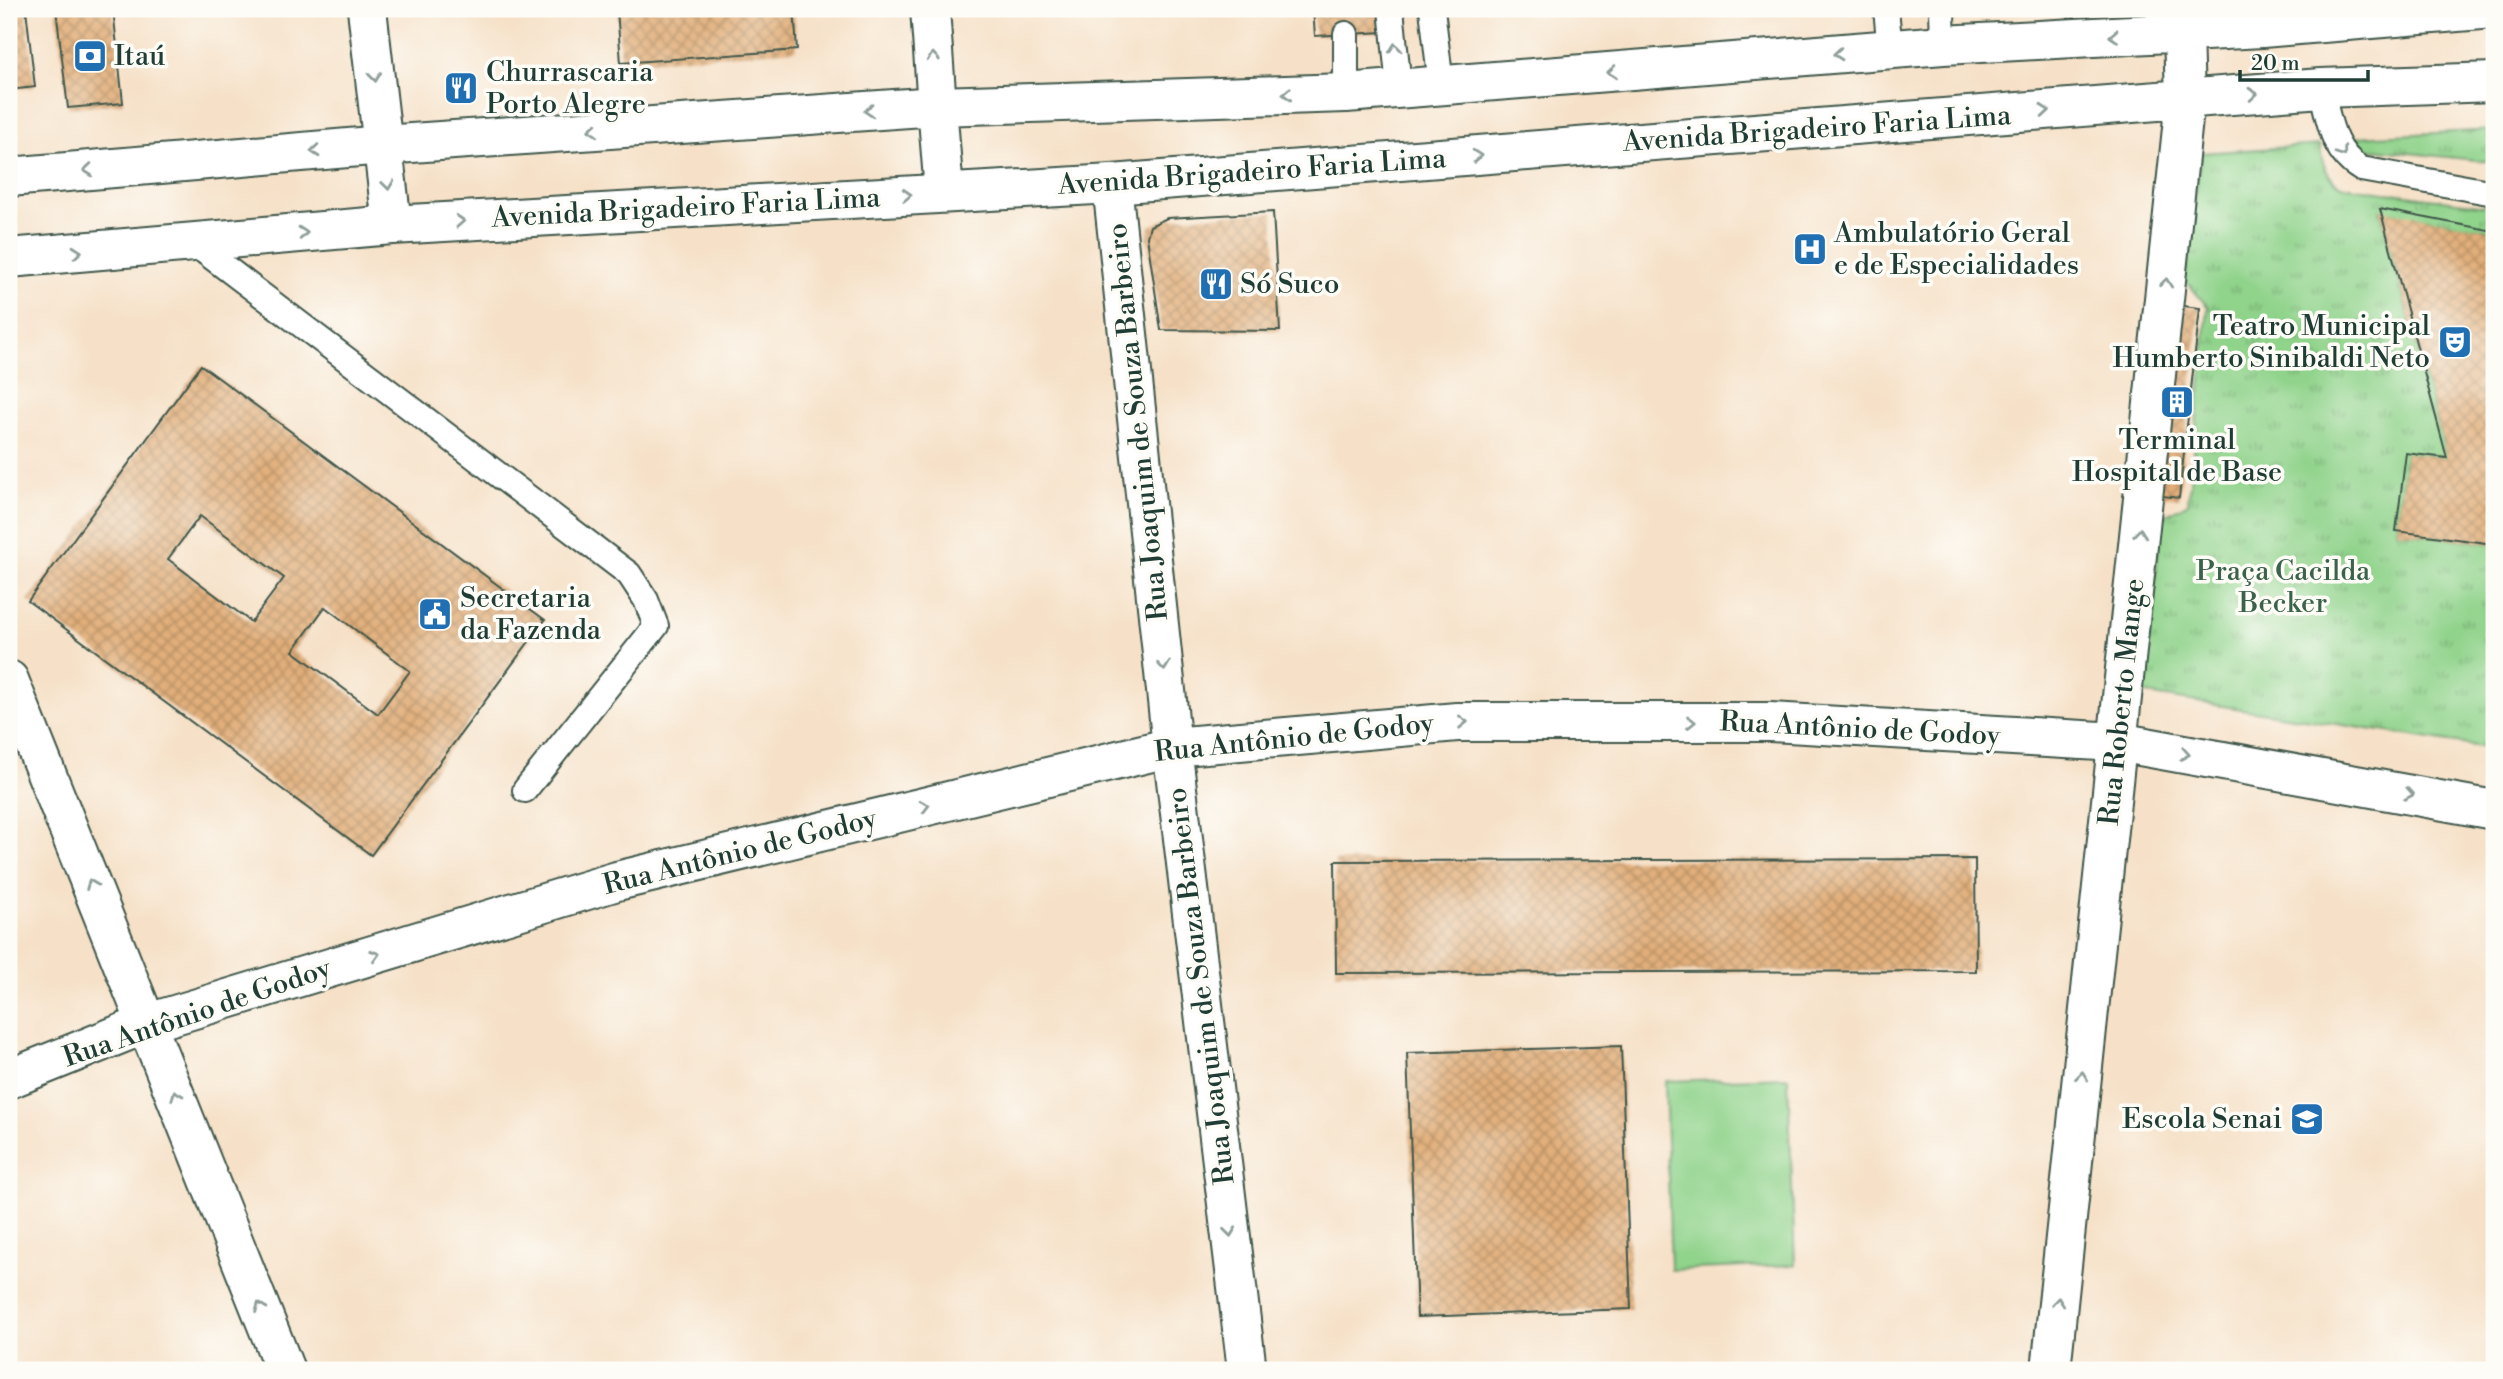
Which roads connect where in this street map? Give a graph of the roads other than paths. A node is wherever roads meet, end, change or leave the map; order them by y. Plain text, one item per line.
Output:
1 (367, 9) edge
2 (930, 9) edge
3 (1391, 9) edge
4 (1432, 9) edge
5 (1886, 9) edge
6 (2494, 9) edge
7 (1943, 27) edge
8 (2183, 32) junction
9 (1346, 34) dead end
10 (1890, 50) junction
11 (2494, 82) edge
12 (1441, 85) junction
13 (1399, 87) junction
14 (2321, 88) junction
15 (1346, 93) junction
16 (2185, 100) junction
17 (937, 106) junction
18 (383, 145) junction
19 (9, 177) edge
20 (1112, 184) junction
21 (944, 192) junction
22 (2494, 193) edge
23 (392, 225) junction
24 (192, 242) junction
25 (9, 258) edge
26 (9, 680) edge
27 (2118, 741) junction
28 (1172, 747) junction
29 (525, 790) dead end
30 (2494, 810) edge
31 (148, 1023) junction
32 (9, 1079) edge
33 (285, 1370) edge
34 (1247, 1370) edge
35 (2051, 1370) edge

1 -> 18 street
17 -> 2 street
13 -> 3 lane
4 - 12 lane
5 - 10 lane
6 - 8 street
8 -> 7 street
7 - 10 street
8 - 16 street, Rua Roberto Mange
9 - 15 lane
10 -> 12 street
11 - 14 street, Avenida Brigadeiro Faria Lima
12 - 13 street
13 - 15 street
16 -> 14 street, Avenida Brigadeiro Faria Lima
14 -> 22 lane
15 -> 17 street
20 -> 16 street, Avenida Brigadeiro Faria Lima
27 -> 16 street, Rua Roberto Mange
17 -> 18 street
17 - 21 street
18 -> 19 street
18 -> 23 street
20 - 21 street, Avenida Brigadeiro Faria Lima
20 -> 28 street, Rua Joaquim de Souza Barbeiro
23 -> 21 street, Avenida Brigadeiro Faria Lima
24 -> 23 street, Avenida Brigadeiro Faria Lima
25 -> 24 street, Avenida Brigadeiro Faria Lima
24 - 29 lane
31 -> 26 street
28 -> 27 street, Rua Antônio de Godoy
27 -> 30 street, Rua Antônio de Godoy
35 -> 27 street, Rua Roberto Mange
31 -> 28 street, Rua Antônio de Godoy
28 -> 34 street, Rua Joaquim de Souza Barbeiro
31 - 32 street, Rua Antônio de Godoy
33 -> 31 street

